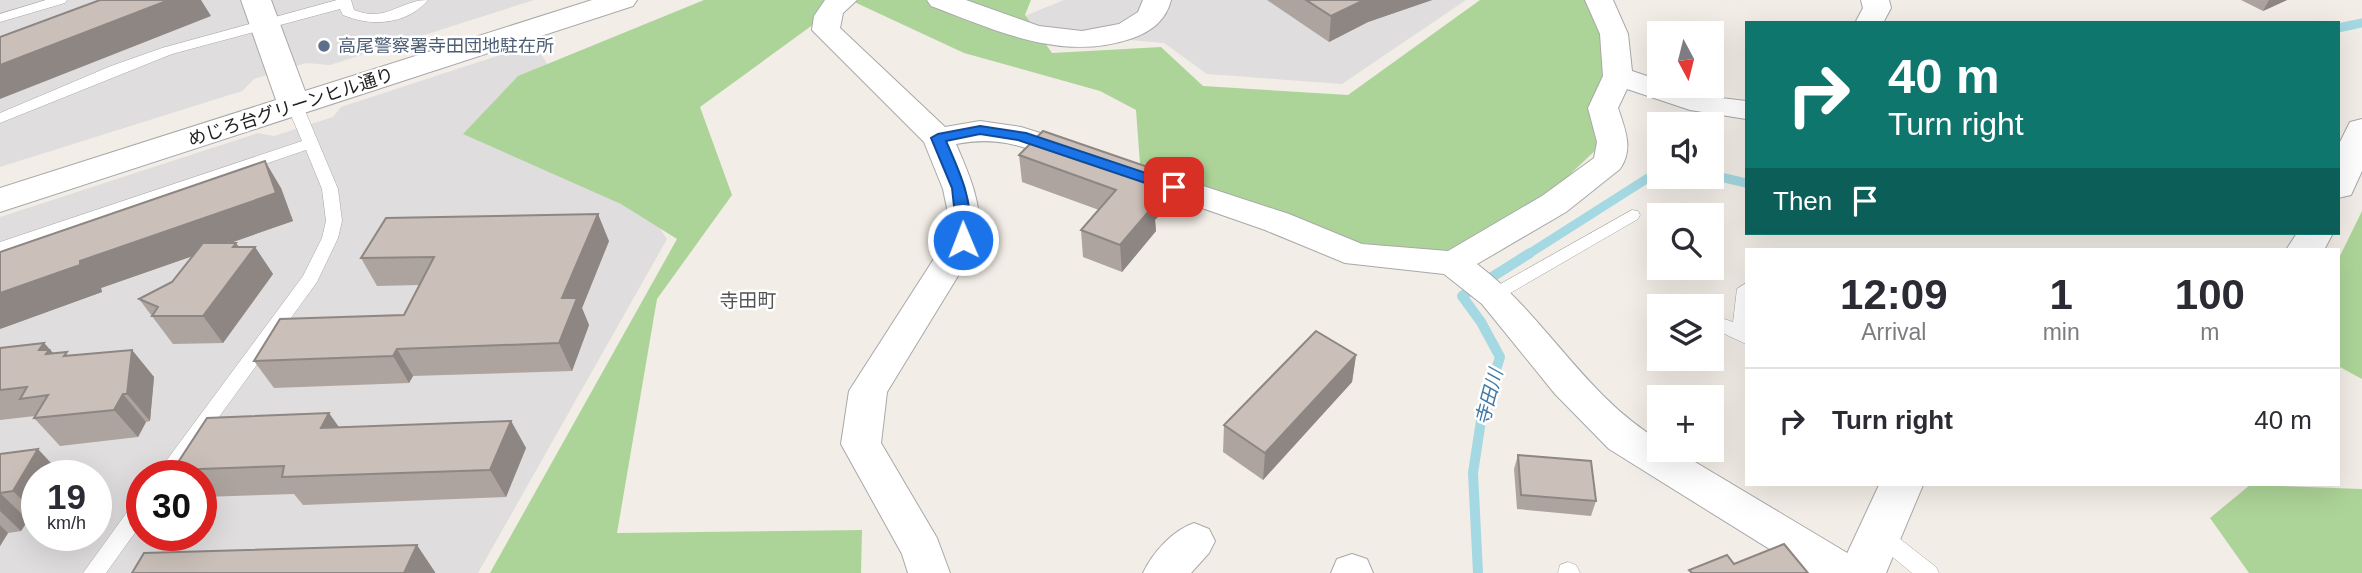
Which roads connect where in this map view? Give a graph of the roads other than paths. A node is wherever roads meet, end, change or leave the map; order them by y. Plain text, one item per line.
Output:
1 (60, 0) edge
2 (421, 0) edge
3 (577, 0) edge
4 (622, 0) edge
5 (842, 0) edge
6 (940, 0) edge
7 (1157, 0) edge
8 (1599, 0) edge
9 (1875, 0) edge
10 (344, 2) edge
11 (260, 13) edge
12 (0, 18) edge
13 (1869, 21) edge
14 (1618, 76) junction
15 (292, 99) junction
16 (1745, 110) edge
17 (0, 118) edge
18 (2362, 129) edge
19 (938, 138) junction
20 (311, 143) junction
21 (2340, 182) edge
22 (0, 183) edge
23 (0, 201) edge
24 (1632, 215) dead end
25 (0, 248) edge
26 (1471, 277) junction
27 (1745, 312) edge
28 (1724, 326) edge
29 (1744, 334) edge
30 (177, 460) edge
31 (1901, 486) edge
32 (126, 530) edge
33 (1194, 541) dead end
34 (1870, 553) edge
35 (94, 573) edge
36 (929, 573) edge
37 (1164, 573) edge
38 (1844, 573) edge
39 (1928, 573) edge

1 - 12 lane
2 - 10 lane
3 - 15 street, めじろ台グリーンヒル通り
4 - 15 street, めじろ台グリーンヒル通り
5 - 19 street
6 - 7 street
8 - 14 street
9 - 13 street
10 - 11 lane
11 - 15 street
11 - 17 lane
14 - 16 street
14 - 26 street
15 - 20 lane
15 - 22 street, めじろ台グリーンヒル通り
15 - 23 street, めじろ台グリーンヒル通り
18 - 21 street
19 - 26 street
19 - 36 street
20 - 25 lane
20 - 30 lane
24 - 26 lane
26 - 38 street
27 - 29 lane
28 - 29 lane
31 - 34 street
32 - 35 lane
33 - 37 street
34 - 39 lane

